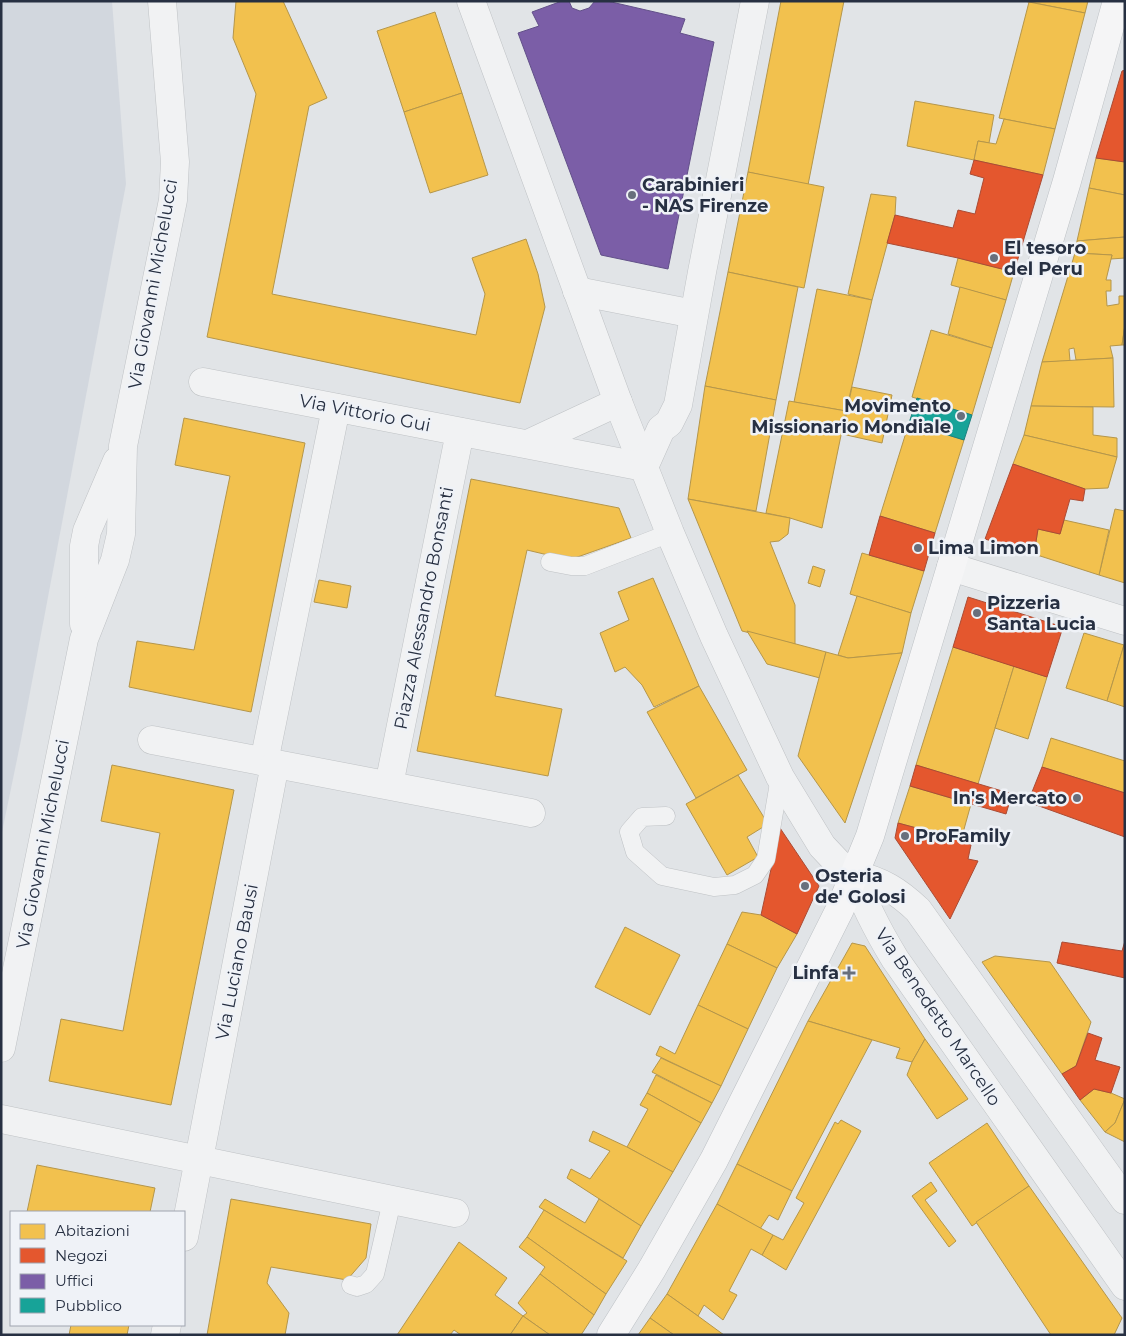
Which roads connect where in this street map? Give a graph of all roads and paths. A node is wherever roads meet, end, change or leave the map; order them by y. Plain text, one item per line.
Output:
1 (162, 1) edge
2 (471, 1) edge
3 (755, 1) edge
4 (1117, 1) edge
5 (577, 291) junction
6 (694, 314) junction
7 (203, 382) dead end
8 (618, 402) junction
9 (336, 408) junction
10 (460, 432) junction
11 (528, 444) junction
12 (644, 467) junction
13 (670, 533) junction
14 (550, 562) dead end
15 (950, 567) junction
16 (1125, 621) edge
17 (152, 740) dead end
18 (270, 763) junction
19 (780, 777) junction
20 (388, 785) junction
21 (531, 813) dead end
22 (666, 816) dead end
23 (854, 875) junction
24 (1, 1048) edge
25 (1, 1119) edge
26 (199, 1160) junction
27 (1125, 1200) edge
28 (392, 1201) junction
29 (455, 1213) dead end
30 (185, 1232) edge
31 (351, 1285) dead end
32 (1125, 1286) edge
33 (611, 1335) edge

1 - 24 street, Via Giovanni Michelucci
2 - 5 street
3 - 6 street
4 - 15 main road
5 - 6 street
5 - 8 street
6 - 12 street
7 - 9 street, Via Vittorio Gui
8 - 11 street
8 - 12 street
9 - 10 street, Via Vittorio Gui
9 - 18 street
10 - 11 street, Via Vittorio Gui
10 - 20 street, Piazza Alessandro Bonsanti
11 - 12 street, Via Vittorio Gui
12 - 13 street
13 - 14 lane
13 - 19 street
15 - 16 street
15 - 23 main road
17 - 18 street
18 - 20 street
18 - 26 street, Via Luciano Bausi
19 - 22 lane
19 - 23 street
20 - 21 street
23 - 27 street
23 - 32 street, Via Benedetto Marcello
23 - 33 main road
25 - 26 street
26 - 28 street
26 - 30 street, Via Luciano Bausi
28 - 29 street
28 - 31 lane

